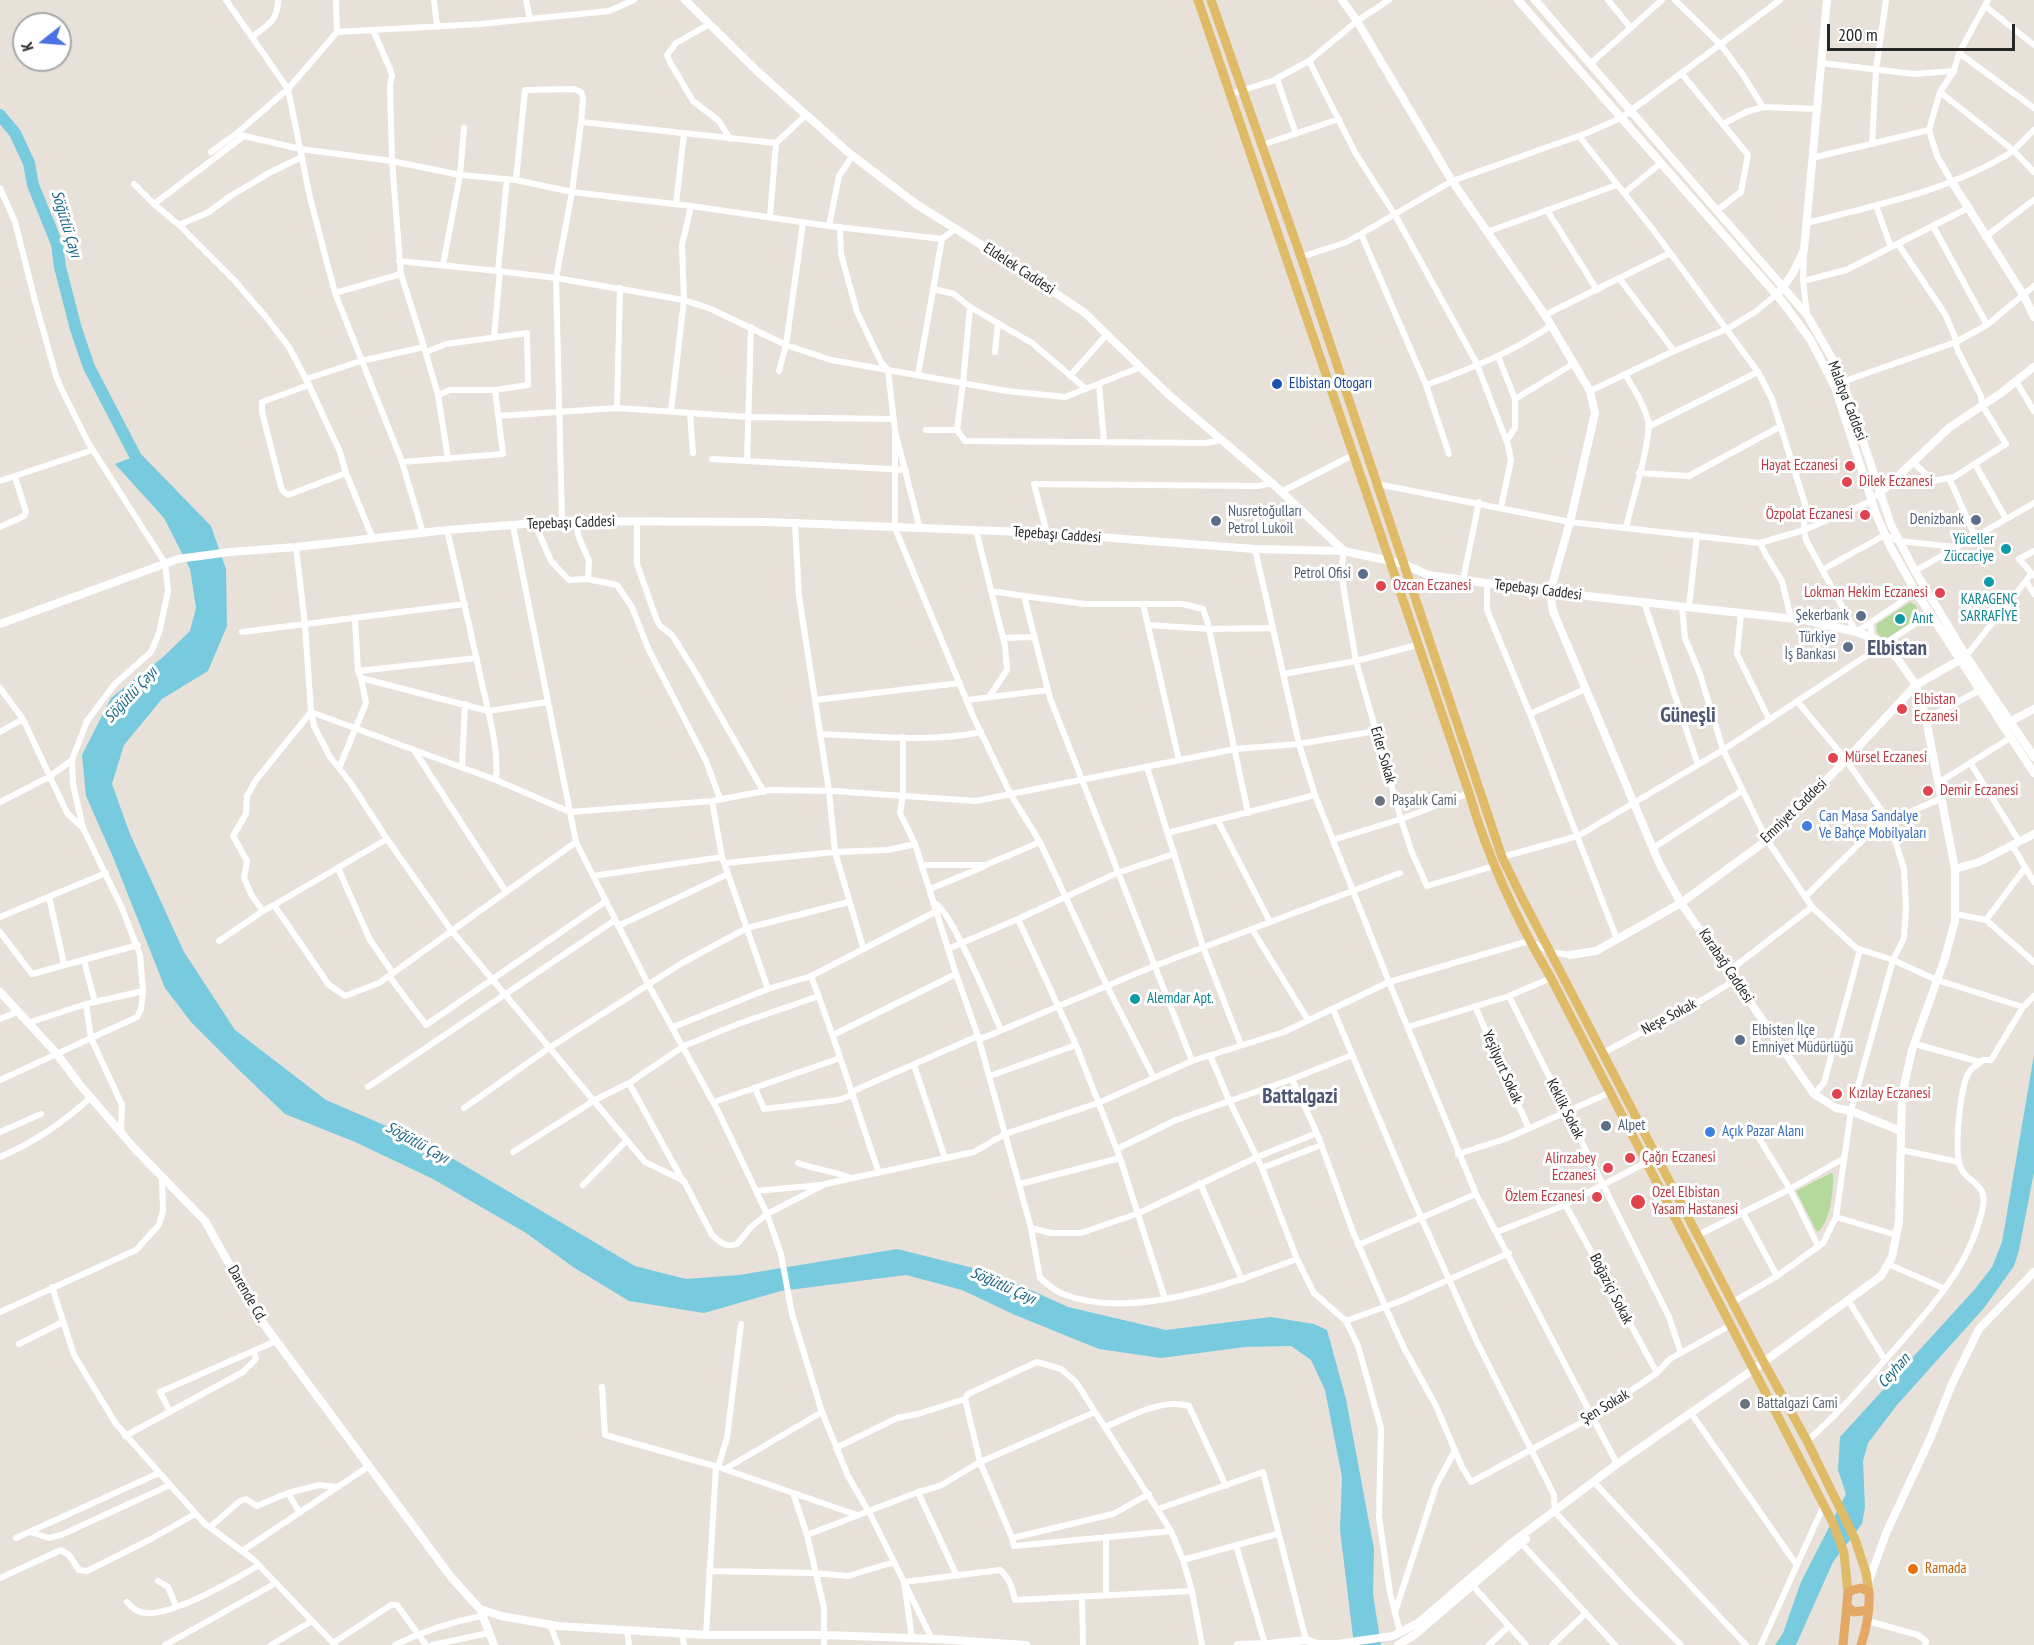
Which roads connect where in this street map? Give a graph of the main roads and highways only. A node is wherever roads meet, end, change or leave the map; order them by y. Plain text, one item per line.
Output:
1 (1198, 0) edge
2 (1210, 0) edge
3 (1390, 562) junction
4 (1404, 564) junction
5 (0, 624) edge
6 (2034, 1272) edge
7 (1869, 1588) junction
8 (1848, 1593) junction
9 (1848, 1607) junction
10 (1869, 1610) junction
11 (1843, 1645) edge
12 (1861, 1645) edge

1 - 3 main road
2 - 4 main road
3 - 4 main road, Tepebaşı Caddesi
3 - 5 main road, Tepebaşı Caddesi
3 - 8 main road
4 - 7 main road
6 - 7 main road
7 - 8 highway
7 - 10 highway
8 - 9 highway
9 - 10 highway
9 - 11 highway
10 - 12 highway

